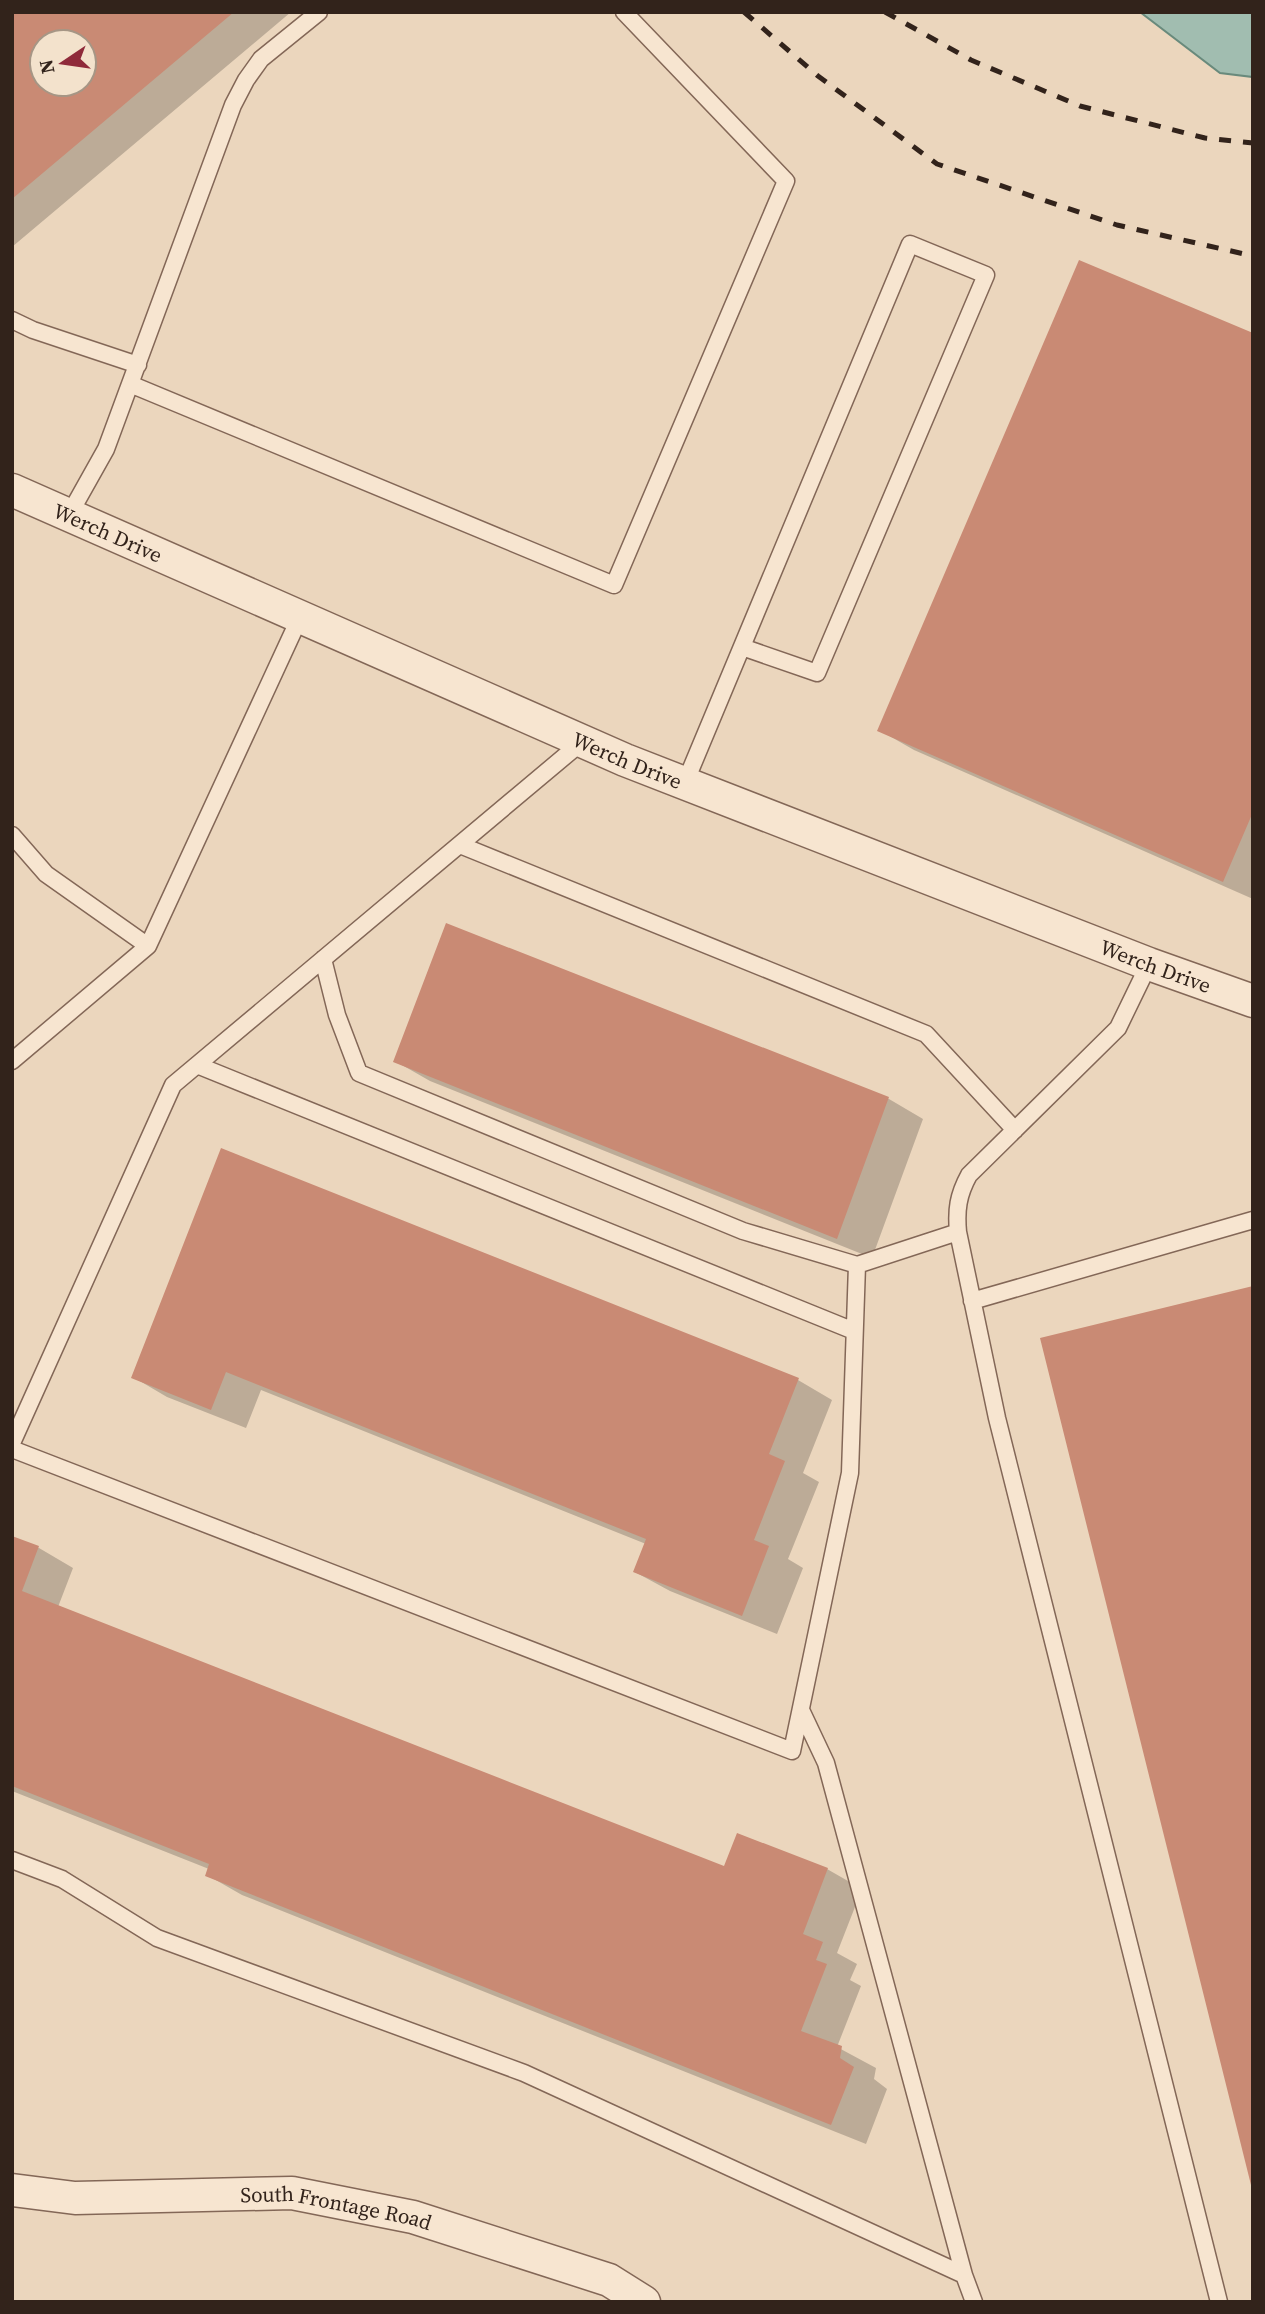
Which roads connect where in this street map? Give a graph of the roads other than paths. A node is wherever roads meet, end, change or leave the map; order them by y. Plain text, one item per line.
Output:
1 (319, 12) edge
2 (624, 12) edge
3 (12, 320) edge
4 (138, 365) junction
5 (130, 384) junction
6 (12, 490) edge
7 (69, 515) junction
8 (300, 617) junction
9 (742, 647) junction
10 (583, 741) junction
11 (685, 783) junction
12 (12, 835) edge
13 (460, 845) junction
14 (148, 946) junction
15 (323, 959) junction
16 (1149, 964) junction
17 (1253, 1001) edge
18 (12, 1061) edge
19 (197, 1065) junction
20 (1015, 1130) junction
21 (1253, 1220) edge
22 (958, 1233) junction
23 (857, 1265) junction
24 (972, 1301) junction
25 (855, 1331) junction
26 (12, 1443) edge
27 (12, 1449) edge
28 (801, 1710) junction
29 (12, 1860) edge
30 (12, 2190) edge
31 (964, 2275) junction
32 (644, 2302) edge
33 (974, 2302) edge
34 (1219, 2302) edge

1 - 4 lane
2 - 5 lane
3 - 4 lane
4 - 5 lane
5 - 7 lane
6 - 7 street, Werch Drive
7 - 8 street, Werch Drive
8 - 10 street, Werch Drive
8 - 14 lane
9 - 9 lane
9 - 11 lane
10 - 11 street, Werch Drive
10 - 13 lane
11 - 16 street, Werch Drive
12 - 14 lane
13 - 15 lane
13 - 20 lane
14 - 18 lane
15 - 19 lane
15 - 23 lane
16 - 17 street, Werch Drive
16 - 20 lane
19 - 25 lane
19 - 26 lane
20 - 22 lane
21 - 24 lane
22 - 23 lane
22 - 24 lane
23 - 25 lane
24 - 34 lane
25 - 28 lane
27 - 28 lane
28 - 31 lane
29 - 31 lane
30 - 32 street, South Frontage Road
31 - 33 lane

